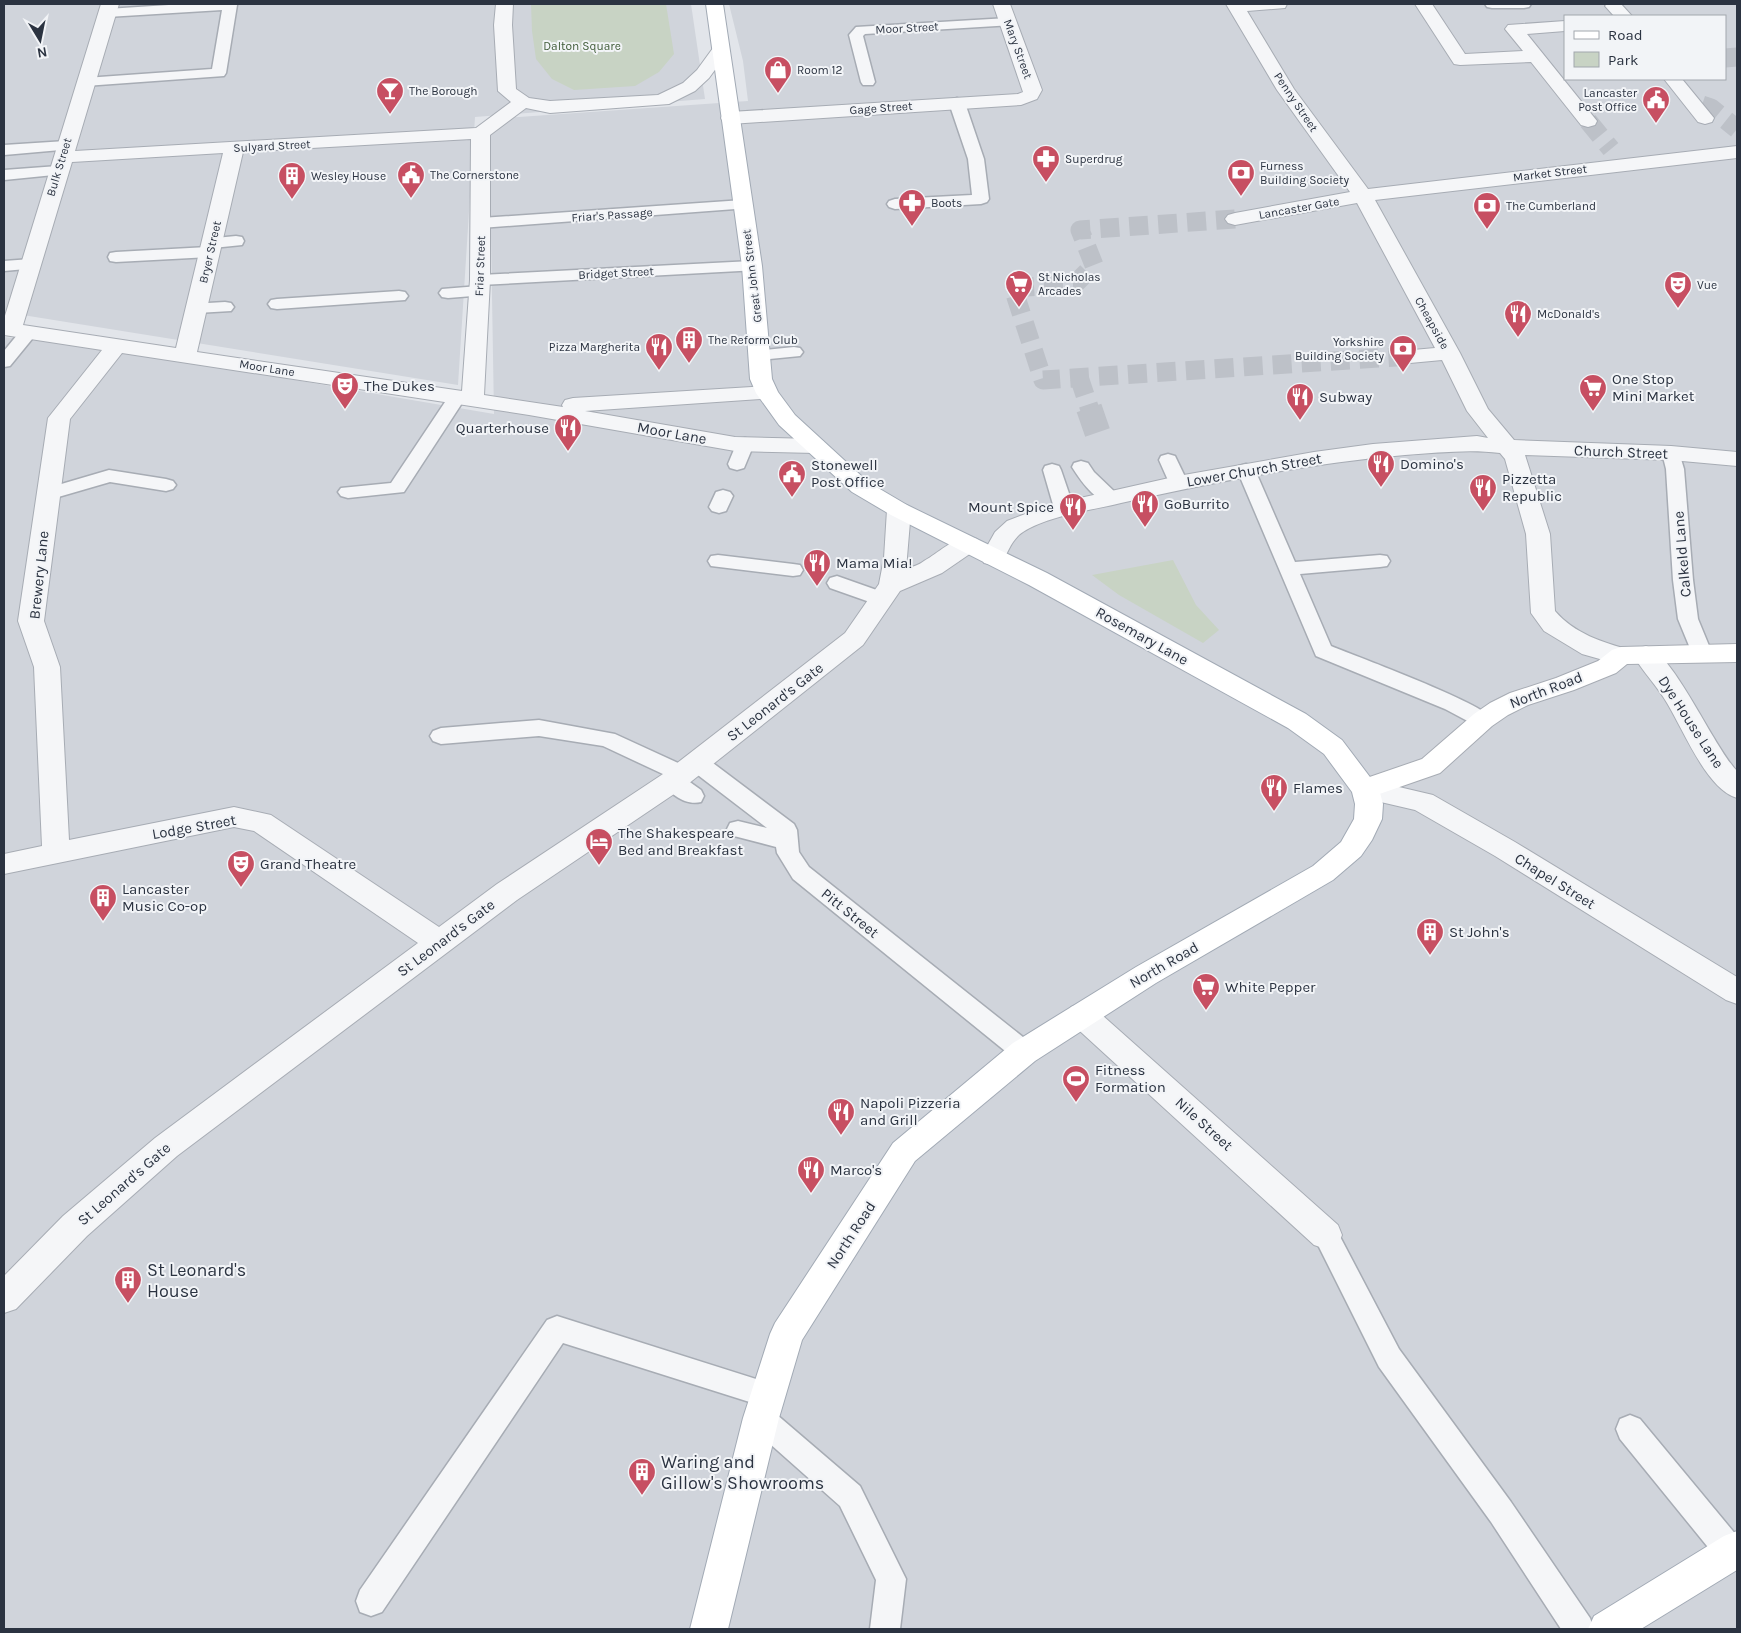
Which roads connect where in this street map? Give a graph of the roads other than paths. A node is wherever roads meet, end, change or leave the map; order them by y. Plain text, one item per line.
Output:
1 (230, 4) edge
2 (504, 4) edge
3 (714, 4) edge
4 (1001, 4) edge
5 (1279, 4) edge
6 (1424, 4) edge
7 (1492, 4) edge
8 (1524, 4) edge
9 (1234, 5) edge
10 (109, 8) edge
11 (1008, 22) junction
12 (1564, 26) edge
13 (719, 52) junction
14 (1536, 56) junction
15 (1674, 80) edge
16 (85, 82) junction
17 (871, 95) junction
18 (1031, 95) joint
19 (522, 102) junction
20 (957, 103) junction
21 (1700, 109) tunnel mouth
22 (730, 118) junction
23 (1588, 121) tunnel mouth
24 (482, 134) junction
25 (1720, 136) dead end
26 (234, 148) junction
27 (1611, 149) tunnel mouth
28 (4, 150) edge
29 (1736, 152) edge
30 (62, 158) junction
31 (1623, 165) junction
32 (4, 175) edge
33 (1363, 196) junction
34 (895, 204) dead end
35 (743, 205) junction
36 (1235, 219) tunnel mouth
37 (481, 224) junction
38 (236, 241) dead end
39 (210, 247) junction
40 (116, 257) dead end
41 (31, 264) junction
42 (4, 266) edge
43 (752, 266) junction
44 (479, 286) junction
45 (448, 293) dead end
46 (399, 296) dead end
47 (277, 304) dead end
48 (225, 307) dead end
49 (197, 308) junction
50 (14, 331) edge
51 (117, 345) junction
52 (794, 352) dead end
53 (1449, 354) junction
54 (760, 355) junction
55 (185, 356) junction
56 (1410, 356) tunnel mouth
57 (4, 362) edge
58 (767, 393) junction
59 (465, 398) junction
60 (529, 408) junction
61 (815, 446) junction
62 (1506, 447) junction
63 (1671, 453) junction
64 (1737, 459) edge
65 (1168, 460) dead end
66 (1080, 467) dead end
67 (1052, 470) dead end
68 (1246, 470) junction
69 (1178, 483) junction
70 (166, 485) dead end
71 (348, 492) dead end
72 (48, 494) junction
73 (1110, 498) junction
74 (1064, 508) junction
75 (899, 510) junction
76 (968, 544) junction
77 (992, 557) junction
78 (718, 561) dead end
79 (1380, 561) dead end
80 (1288, 569) junction
81 (793, 570) dead end
82 (837, 583) dead end
83 (886, 592) junction
84 (1737, 653) edge
85 (1702, 654) junction
86 (1634, 655) junction
87 (1484, 720) junction
88 (441, 736) dead end
89 (686, 779) junction
90 (1737, 788) edge
91 (1365, 789) junction
92 (738, 829) dead end
93 (787, 841) junction
94 (56, 853) junction
95 (4, 864) edge
96 (440, 942) junction
97 (1737, 992) edge
98 (1082, 1015) junction
99 (1024, 1052) junction
100 (1326, 1234) joint
101 (4, 1298) edge
102 (765, 1406) junction
103 (1630, 1429) dead end
104 (1734, 1550) edge
105 (371, 1600) dead end
106 (709, 1629) edge
107 (885, 1629) edge
108 (1579, 1629) edge
109 (1607, 1629) edge

1 - 10 lane
1 - 16 lane
2 - 19 street
3 - 13 main road
4 - 11 street, Mary Street
5 - 9 street
6 - 14 street
7 - 8 lane
9 - 33 street, Penny Street
10 - 16 street, Bulk Street
11 - 17 lane, Moor Street
11 - 18 street, Mary Street
12 - 14 street
13 - 19 street
13 - 22 main road
14 - 23 street
15 - 21 street
16 - 30 street, Bulk Street
17 - 20 street, Gage Street
17 - 22 street, Gage Street
18 - 20 street, Gage Street
19 - 24 street
20 - 34 lane
22 - 35 main road, Great John Street
24 - 26 street, Sulyard Street
24 - 37 street, Friar Street
25 - 29 street
26 - 30 street, Sulyard Street
26 - 39 street, Bryer Street
27 - 31 street
28 - 30 lane
29 - 31 street, Market Street
30 - 32 lane
30 - 41 street, Bulk Street
31 - 33 street, Market Street
33 - 36 street, Lancaster Gate
33 - 53 street, Cheapside
35 - 37 lane, Friar's Passage
35 - 43 main road, Great John Street
37 - 44 street, Friar Street
38 - 39 lane
39 - 40 lane
39 - 49 street, Bryer Street
41 - 42 lane
41 - 50 street, Bulk Street
43 - 44 lane, Bridget Street
43 - 54 main road, Great John Street
44 - 45 lane, Bridget Street
44 - 59 street, Friar Street
46 - 47 lane
48 - 49 lane
49 - 55 street, Bryer Street
50 - 51 street, Moor Lane
50 - 57 lane
51 - 55 street, Moor Lane
51 - 72 street, Brewery Lane
52 - 54 lane
53 - 56 street
53 - 62 street, Cheapside
54 - 58 main road, Great John Street
55 - 59 street, Moor Lane
58 - 60 street, Moor Lane
58 - 61 main road, Great John Street
59 - 60 street, Moor Lane
59 - 71 lane
60 - 61 street, Moor Lane
61 - 75 main road, Great John Street
62 - 63 street, Church Street
62 - 68 street, Lower Church Street
62 - 86 street
63 - 64 street, Church Street
63 - 85 lane, Calkeld Lane
65 - 69 lane
66 - 73 lane
67 - 74 lane
68 - 69 street, Lower Church Street
68 - 80 lane
69 - 73 street, Lower Church Street
70 - 72 lane
72 - 94 street, Brewery Lane
73 - 74 street, Lower Church Street
74 - 77 street, Lower Church Street
75 - 76 main road, Rosemary Lane
75 - 83 street, St Leonard's Gate
76 - 77 main road, Rosemary Lane
76 - 83 street
77 - 91 main road, Rosemary Lane
78 - 81 lane
79 - 80 lane
80 - 87 lane
82 - 83 lane
83 - 89 street, St Leonard's Gate
84 - 85 main road
85 - 86 main road
86 - 87 main road, North Road
86 - 90 street, Dye House Lane
87 - 91 main road, North Road
88 - 89 lane, Pitt Street
89 - 93 lane, Pitt Street
89 - 96 street, St Leonard's Gate
91 - 97 street, Chapel Street
91 - 98 main road, North Road
92 - 93 lane
93 - 99 lane, Pitt Street
94 - 95 street, Lodge Street
94 - 96 street, Lodge Street
96 - 101 street, St Leonard's Gate
98 - 99 main road, North Road
98 - 100 street, Nile Street
99 - 102 main road, North Road
100 - 108 lane
102 - 105 lane
102 - 106 main road, North Road
102 - 107 lane
103 - 104 lane
104 - 109 main road

